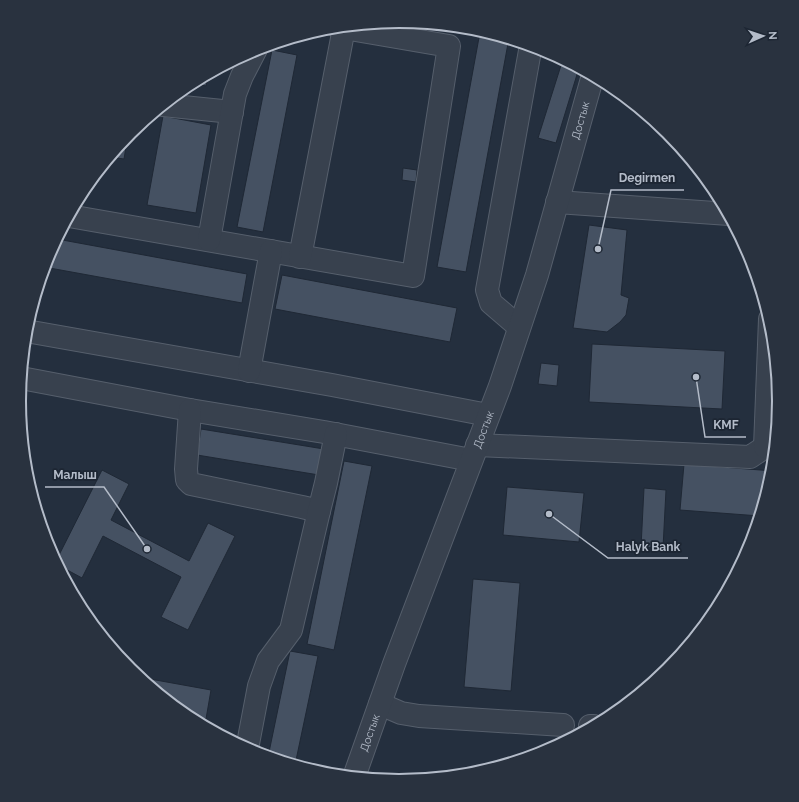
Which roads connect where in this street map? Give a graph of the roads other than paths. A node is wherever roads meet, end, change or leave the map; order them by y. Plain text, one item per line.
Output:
1 (358, 30) edge
2 (340, 33) edge
3 (530, 51) edge
4 (251, 59) edge
5 (591, 81) edge
6 (171, 106) edge
7 (232, 112) junction
8 (557, 202) junction
9 (723, 214) edge
10 (75, 217) edge
11 (209, 240) junction
12 (271, 252) junction
13 (300, 257) junction
14 (519, 327) junction
15 (32, 332) edge
16 (770, 352) edge
17 (249, 371) junction
18 (27, 379) edge
19 (190, 410) junction
20 (488, 415) junction
21 (336, 434) junction
22 (770, 446) edge
23 (474, 452) junction
24 (318, 511) junction
25 (380, 704) junction
26 (563, 726) dead end
27 (248, 742) edge
28 (356, 772) edge

1 - 13 lane
2 - 13 lane
3 - 14 lane
4 - 7 lane
5 - 8 lane, Достык
6 - 7 lane
7 - 11 lane
8 - 9 lane
8 - 14 lane, Достык
10 - 11 lane
11 - 12 lane
12 - 13 lane
12 - 17 lane
14 - 20 lane, Достык
15 - 17 lane
16 - 22 lane
17 - 20 lane
18 - 19 lane
19 - 21 lane
19 - 24 lane
20 - 23 lane, Достык
21 - 23 lane
21 - 24 lane
22 - 23 lane
23 - 25 lane, Достык
24 - 27 lane
25 - 26 lane
25 - 28 lane, Достык

